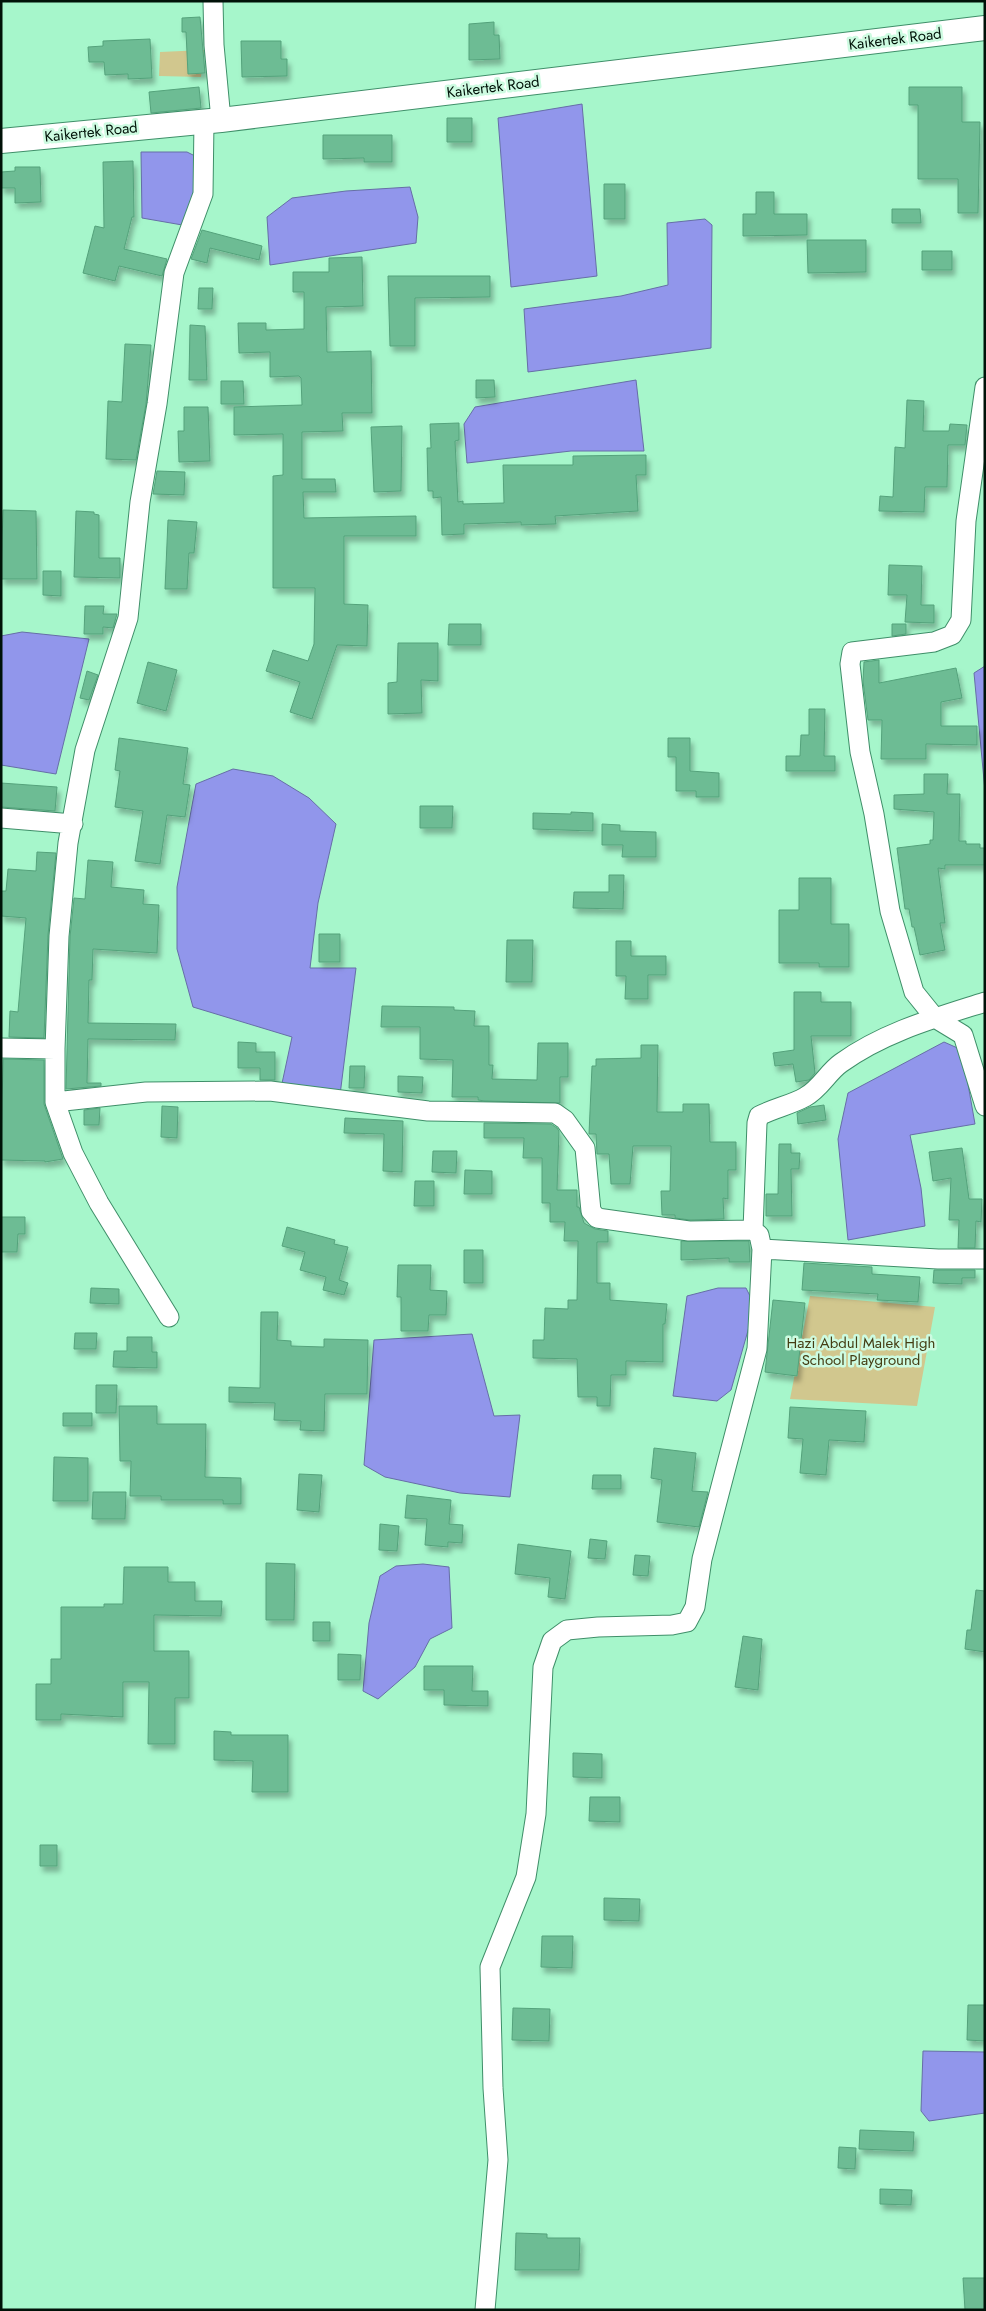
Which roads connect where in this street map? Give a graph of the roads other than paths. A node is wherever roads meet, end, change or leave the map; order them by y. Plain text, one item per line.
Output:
1 (213, 1) edge
2 (985, 28) edge
3 (212, 120) junction
4 (1, 142) edge
5 (985, 387) edge
6 (1, 818) edge
7 (73, 824) junction
8 (985, 1002) edge
9 (935, 1018) junction
10 (1, 1048) edge
11 (55, 1049) junction
12 (55, 1102) junction
13 (985, 1106) edge
14 (753, 1230) junction
15 (762, 1249) junction
16 (985, 1259) edge
17 (169, 1318) dead end
18 (485, 2310) edge

1 - 3 street
2 - 3 main road, Kaikertek Road
3 - 4 main road, Kaikertek Road
3 - 7 street
5 - 9 street
6 - 7 street
7 - 11 street
8 - 9 street
9 - 13 street
9 - 14 street
10 - 11 street
11 - 12 street
12 - 14 street
12 - 17 street
14 - 15 street
15 - 16 street
15 - 18 street

